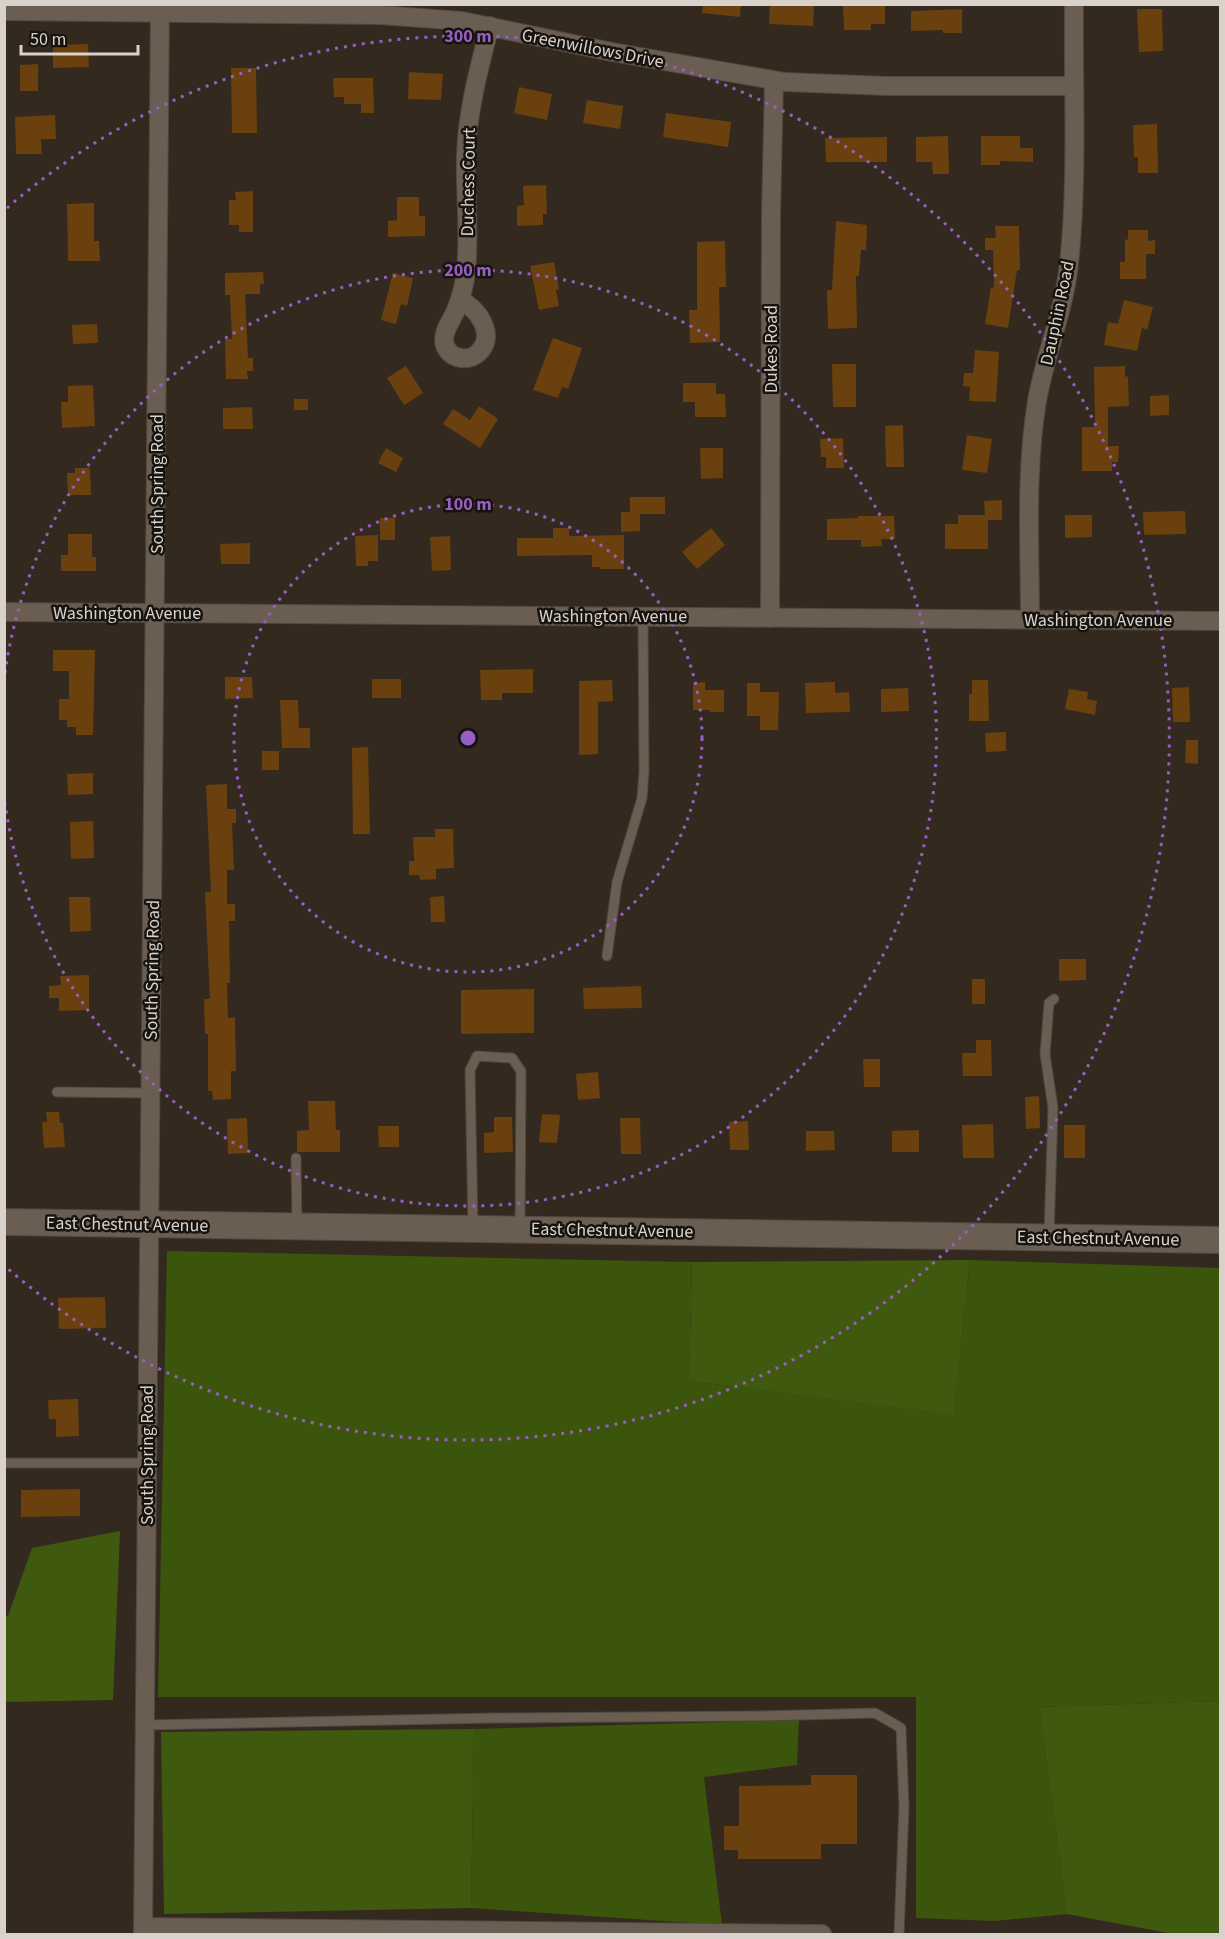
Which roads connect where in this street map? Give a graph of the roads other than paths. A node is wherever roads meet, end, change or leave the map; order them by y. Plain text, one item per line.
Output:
1 (1074, 4) edge
2 (160, 9) edge
3 (381, 10) edge
4 (4, 11) edge
5 (490, 26) junction
6 (774, 81) junction
7 (1073, 86) junction
8 (467, 304) dead end
9 (4, 612) edge
10 (156, 613) junction
11 (643, 617) junction
12 (770, 618) junction
13 (1030, 620) junction
14 (1221, 621) edge
15 (607, 956) dead end
16 (1054, 999) dead end
17 (57, 1092) dead end
18 (151, 1093) junction
19 (296, 1158) dead end
20 (4, 1222) edge
21 (148, 1224) junction
22 (297, 1227) junction
23 (473, 1228) junction
24 (520, 1229) junction
25 (1049, 1237) junction
26 (1221, 1240) edge
27 (4, 1463) edge
28 (147, 1463) junction
29 (145, 1725) junction
30 (143, 1931) edge
31 (822, 1935) edge
32 (899, 1935) edge

1 - 7 street, Dauphin Road
2 - 3 street, Greenwillows Drive
2 - 4 street, Greenwillows Drive
2 - 10 street, South Spring Road
3 - 5 street, Greenwillows Drive
5 - 6 street, Greenwillows Drive
5 - 8 street, Duchess Court
6 - 7 street, Greenwillows Drive
6 - 12 street, Dukes Road
7 - 13 street, Dauphin Road
9 - 10 street, Washington Avenue
10 - 11 street, Washington Avenue
10 - 18 street, South Spring Road
11 - 12 street, Washington Avenue
11 - 15 lane
12 - 13 street, Washington Avenue
13 - 14 street, Washington Avenue
16 - 25 lane
17 - 18 lane
18 - 21 street, South Spring Road
19 - 22 lane
20 - 21 street, East Chestnut Avenue
21 - 22 street, East Chestnut Avenue
21 - 28 street, South Spring Road
22 - 23 street, East Chestnut Avenue
23 - 24 street, East Chestnut Avenue
23 - 24 lane
24 - 25 street, East Chestnut Avenue
25 - 26 street, East Chestnut Avenue
27 - 28 lane
28 - 29 street, South Spring Road
29 - 30 street, South Spring Road
29 - 32 lane
30 - 31 street

